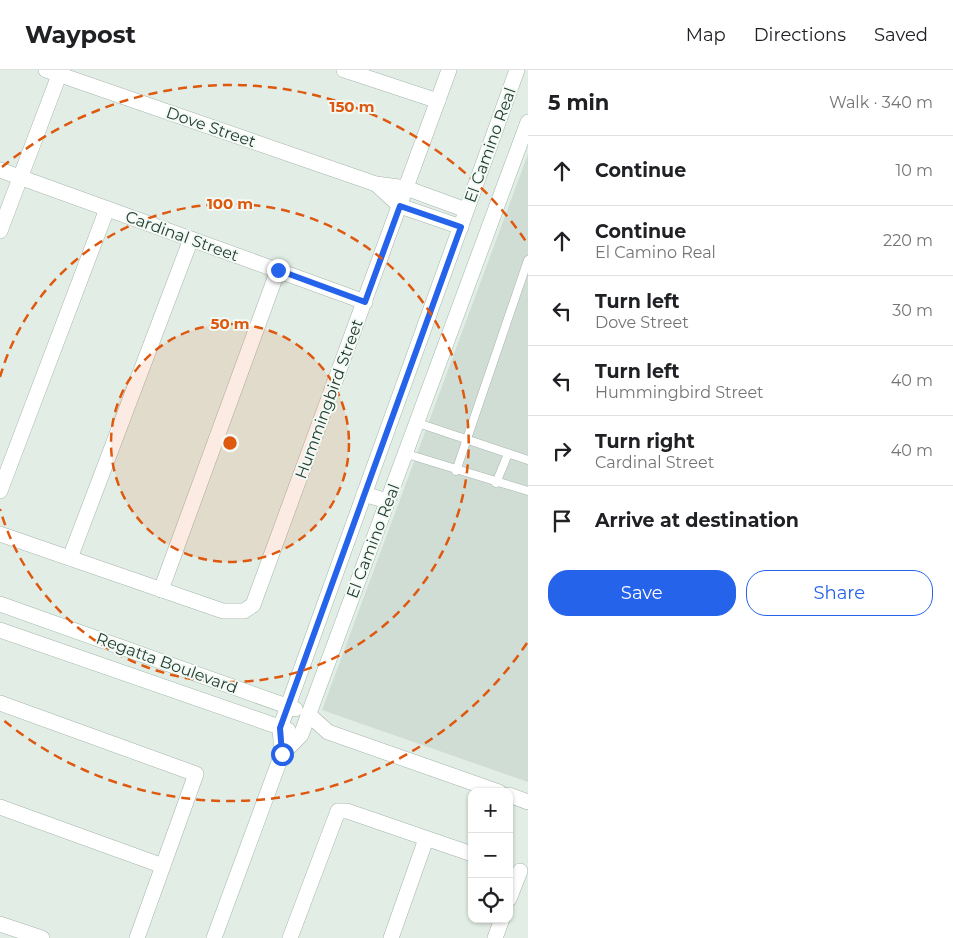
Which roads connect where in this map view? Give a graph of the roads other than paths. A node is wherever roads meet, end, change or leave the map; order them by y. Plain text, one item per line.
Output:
1 (344, 70) edge
2 (449, 70) edge
3 (517, 70) edge
4 (55, 72) edge
5 (438, 101) junction
6 (528, 122) edge
7 (0, 170) edge
8 (20, 177) junction
9 (376, 184) junction
10 (406, 188) junction
11 (400, 206) junction
12 (107, 208) junction
13 (466, 210) junction
14 (461, 227) junction
15 (0, 231) edge
16 (192, 239) junction
17 (528, 260) edge
18 (278, 270) junction
19 (365, 302) junction
20 (418, 424) junction
21 (466, 440) junction
22 (407, 454) junction
23 (508, 454) junction
24 (528, 460) edge
25 (456, 471) junction
26 (496, 483) junction
27 (0, 491) edge
28 (528, 491) edge
29 (364, 494) junction
30 (387, 501) junction
31 (0, 534) edge
32 (70, 558) junction
33 (161, 590) junction
34 (0, 604) edge
35 (0, 630) edge
36 (0, 703) edge
37 (287, 707) junction
38 (308, 714) junction
39 (280, 728) junction
40 (328, 732) junction
41 (301, 735) junction
42 (282, 754) junction
43 (488, 788) edge
44 (513, 796) edge
45 (528, 802) edge
46 (0, 807) edge
47 (426, 839) junction
48 (468, 853) edge
49 (163, 866) junction
50 (519, 870) edge
51 (513, 887) edge
52 (501, 923) edge
53 (0, 924) edge
54 (42, 938) edge
55 (137, 938) edge
56 (214, 938) edge
57 (290, 938) edge
58 (391, 938) edge
59 (495, 938) edge

1 - 5 street
2 - 5 street, Hummingbird Street
3 - 13 street, El Camino Real
4 - 8 street
4 - 9 street, Dove Street
5 - 10 street, Hummingbird Street
6 - 20 street, El Camino Real
7 - 8 street, Cardinal Street
8 - 12 street, Cardinal Street
8 - 15 street
9 - 10 street, Dove Street
9 - 11 street, Dove Street
10 - 11 street, Hummingbird Street
10 - 13 street, Dove Street
11 - 14 street, Dove Street
11 - 19 street, Hummingbird Street
12 - 16 street, Cardinal Street
12 - 27 street
13 - 14 street, El Camino Real
14 - 29 street, El Camino Real
16 - 18 street, Cardinal Street
16 - 32 street
17 - 21 lane
18 - 19 street, Cardinal Street
18 - 33 street
19 - 33 street, Hummingbird Street
20 - 21 lane
20 - 22 street, El Camino Real
21 - 23 lane
21 - 25 lane
22 - 25 lane
22 - 30 street, El Camino Real
23 - 24 lane
23 - 26 lane
25 - 26 lane
26 - 28 lane
29 - 30 street
29 - 37 street, El Camino Real
30 - 38 street, El Camino Real
31 - 32 street
32 - 33 street
34 - 37 street, Regatta Boulevard
35 - 39 street, Regatta Boulevard
36 - 49 street
37 - 38 street, Regatta Boulevard
37 - 39 street, El Camino Real
38 - 40 street, Regatta Boulevard
38 - 41 street, El Camino Real
39 - 41 street, Regatta Boulevard
39 - 42 street
40 - 41 street, Regatta Boulevard
40 - 43 street, Regatta Boulevard
41 - 42 street
42 - 56 street
44 - 45 street
46 - 49 street
47 - 48 street
47 - 57 street
47 - 58 street
49 - 55 street
50 - 51 street
52 - 59 street
53 - 54 street

